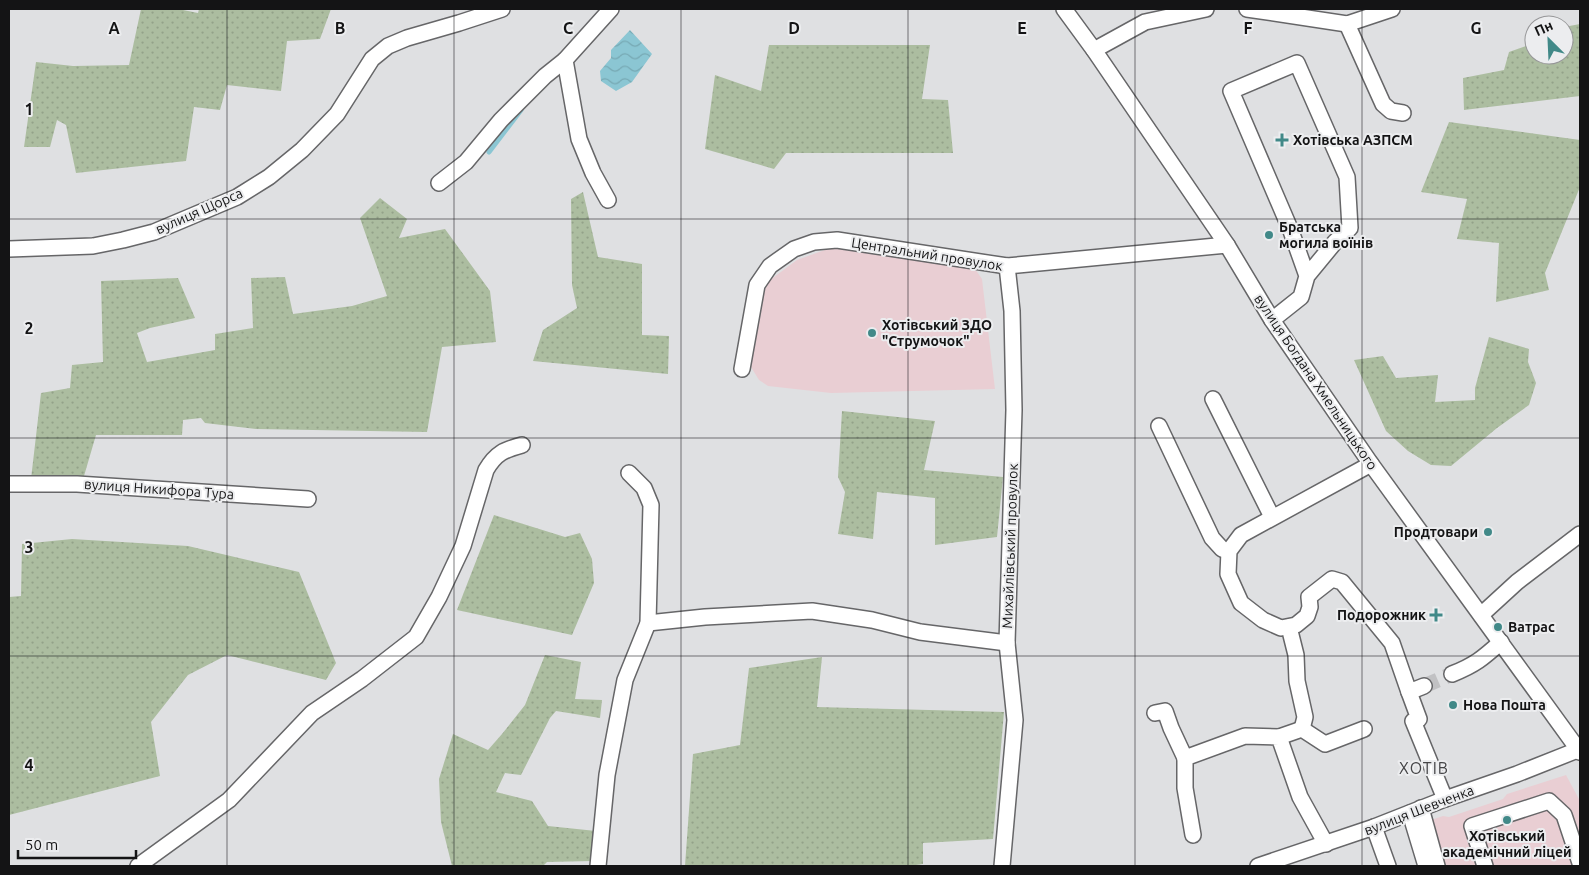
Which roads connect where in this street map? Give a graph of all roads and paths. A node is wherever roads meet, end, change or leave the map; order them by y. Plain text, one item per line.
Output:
1 (502, 9) edge
2 (611, 9) edge
3 (1064, 9) edge
4 (1206, 9) edge
5 (1247, 9) edge
6 (1392, 9) edge
7 (1347, 24) junction
8 (1094, 50) junction
9 (565, 60) junction
10 (1403, 113) dead end
11 (438, 182) dead end
12 (608, 200) dead end
13 (1227, 245) junction
14 (9, 249) edge
15 (1007, 266) junction
16 (1307, 276) junction
17 (1272, 320) junction
18 (742, 369) dead end
19 (1213, 399) dead end
20 (1159, 426) dead end
21 (522, 445) dead end
22 (1371, 464) junction
23 (629, 473) dead end
24 (9, 484) edge
25 (308, 499) dead end
26 (1272, 517) junction
27 (1580, 534) edge
28 (1229, 551) junction
29 (1481, 615) junction
30 (648, 623) junction
31 (1289, 627) junction
32 (1501, 642) junction
33 (1007, 643) junction
34 (1452, 674) tunnel mouth
35 (1424, 686) tunnel mouth
36 (1409, 692) junction
37 (1156, 713) dead end
38 (1302, 729) junction
39 (1364, 729) dead end
40 (1279, 737) junction
41 (1580, 750) edge
42 (1185, 758) junction
43 (1445, 799) junction
44 (1416, 811) junction
45 (1374, 827) junction
46 (1193, 836) dead end
47 (1326, 844) junction
48 (1580, 863) edge
49 (138, 866) edge
50 (598, 866) edge
51 (1002, 866) edge
52 (1258, 866) edge
53 (1388, 866) edge
54 (1426, 866) edge
55 (1437, 866) edge
56 (1485, 866) edge

1 - 14 street, вулиця Щорса
2 - 9 street
3 - 8 street, вулиця Богдана Хмельницького
4 - 8 street
5 - 7 street
6 - 7 street
7 - 10 street
8 - 13 street, вулиця Богдана Хмельницького
9 - 11 street
9 - 12 street
13 - 15 street, Центральний провулок
13 - 17 street, вулиця Богдана Хмельницького
15 - 18 street, Центральний провулок
15 - 33 street, Михайлівський провулок
16 - 16 street
16 - 17 street
17 - 22 street, вулиця Богдана Хмельницького
19 - 26 street
20 - 28 street
21 - 49 street
22 - 26 street
22 - 29 street, вулиця Богдана Хмельницького
23 - 30 street
24 - 25 street, вулиця Никифора Тура
26 - 28 street
27 - 29 street
28 - 31 street
29 - 32 street, вулиця Богдана Хмельницького
30 - 33 street, Михайлівський провулок
30 - 50 street
31 - 36 street
31 - 38 street
32 - 34 street
32 - 41 street, вулиця Богдана Хмельницького
33 - 51 street
35 - 36 street
36 - 43 street
37 - 42 street
38 - 39 street
38 - 40 street
40 - 42 street
40 - 47 street
41 - 43 street, вулиця Шевченка
42 - 46 street
43 - 44 street, вулиця Шевченка
44 - 45 street, вулиця Шевченка
44 - 54 street
44 - 55 street
45 - 47 street, вулиця Шевченка
45 - 53 street
47 - 52 street, вулиця Шевченка
48 - 56 street

